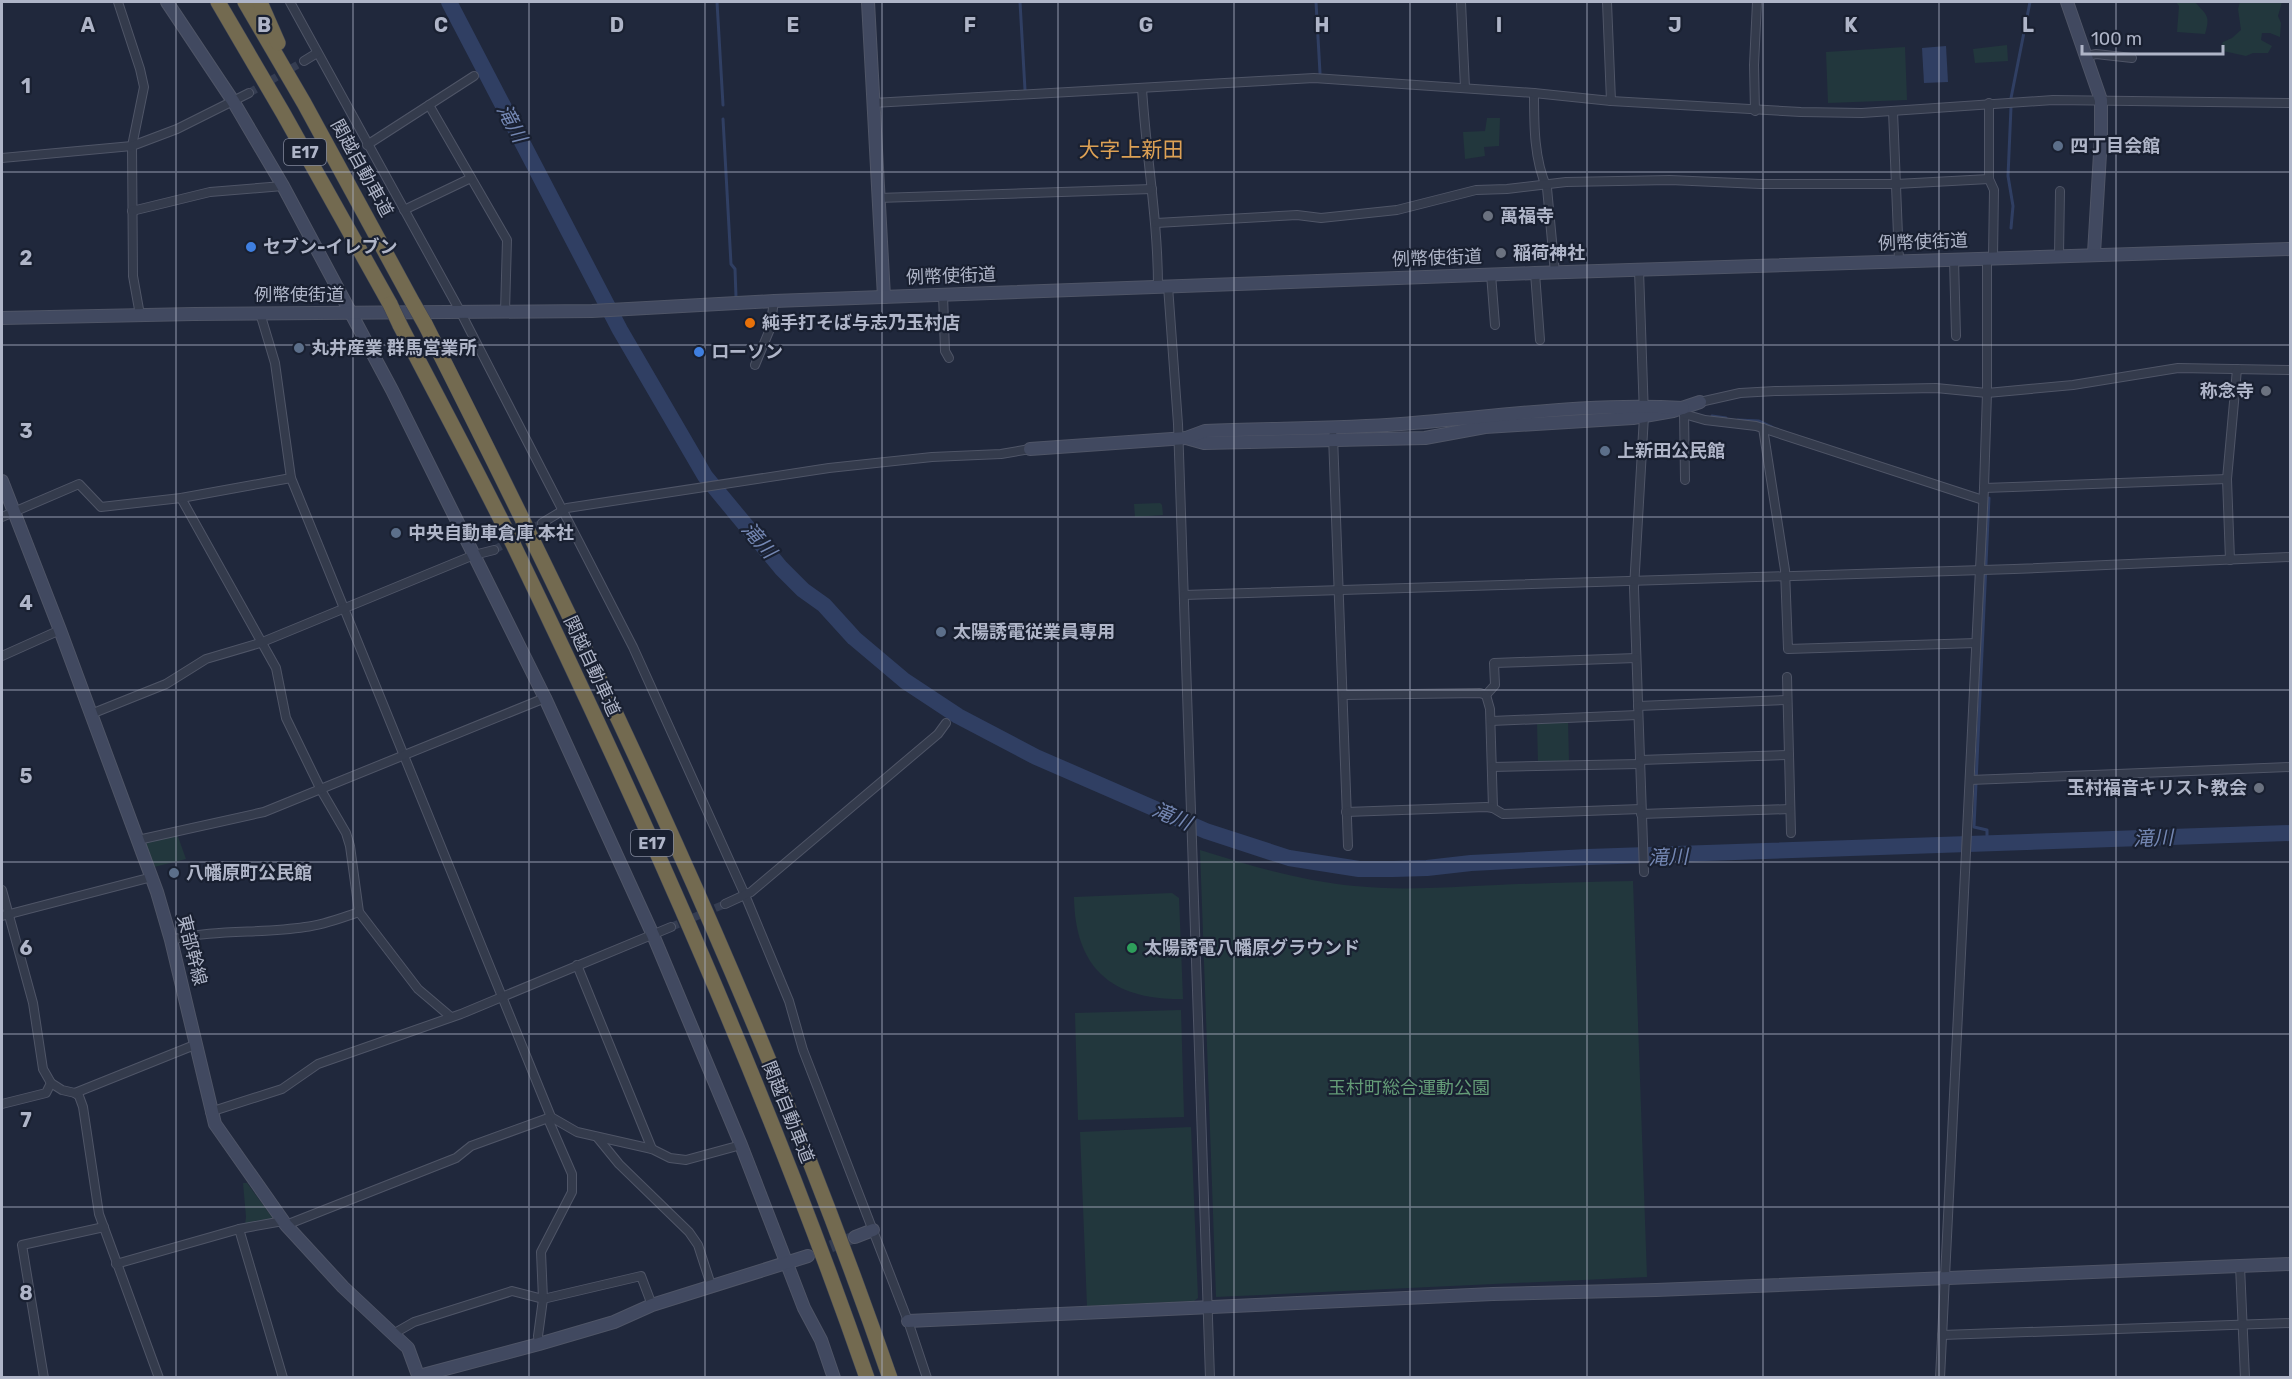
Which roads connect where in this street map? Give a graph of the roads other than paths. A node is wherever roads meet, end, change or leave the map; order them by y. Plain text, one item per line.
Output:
1 (118, 2) edge
2 (167, 2) edge
3 (218, 2) edge
4 (244, 2) edge
5 (260, 2) edge
6 (290, 2) edge
7 (867, 2) edge
8 (1461, 2) edge
9 (1608, 2) edge
10 (1757, 2) edge
11 (2067, 2) edge
12 (317, 53) junction
13 (2087, 56) junction
14 (2132, 58) dead end
15 (304, 61) tunnel mouth
16 (474, 76) dead end
17 (1143, 88) junction
18 (1465, 88) junction
19 (249, 93) tunnel mouth
20 (1534, 93) junction
21 (2101, 100) junction
22 (233, 101) junction
23 (1611, 101) junction
24 (304, 103) junction
25 (873, 103) junction
26 (1989, 103) junction
27 (2290, 103) edge
28 (429, 105) junction
29 (1755, 111) junction
30 (1893, 111) junction
31 (368, 145) junction
32 (132, 146) junction
33 (2, 158) edge
34 (471, 178) junction
35 (1989, 179) junction
36 (1545, 184) junction
37 (1896, 184) junction
38 (283, 186) junction
39 (1152, 189) junction
40 (2060, 191) dead end
41 (878, 198) junction
42 (404, 210) junction
43 (132, 211) junction
44 (1156, 223) junction
45 (2290, 249) edge
46 (2094, 253) junction
47 (2059, 255) junction
48 (1990, 257) junction
49 (1954, 258) junction
50 (1899, 260) junction
51 (1639, 270) junction
52 (1535, 273) junction
53 (1555, 273) junction
54 (1491, 274) junction
55 (1163, 287) junction
56 (943, 295) junction
57 (884, 297) junction
58 (774, 301) junction
59 (460, 311) junction
60 (505, 312) junction
61 (260, 313) junction
62 (350, 313) junction
63 (140, 315) junction
64 (2, 318) edge
65 (1495, 325) dead end
66 (1956, 336) dead end
67 (1540, 340) dead end
68 (949, 358) dead end
69 (755, 365) dead end
70 (2237, 369) junction
71 (2290, 370) edge
72 (1987, 393) junction
73 (1700, 402) joint
74 (1644, 411) junction
75 (1684, 411) junction
76 (1333, 427) junction
77 (1762, 428) junction
78 (1182, 438) junction
79 (1334, 440) junction
80 (1030, 449) joint
81 (291, 478) junction
82 (2227, 479) junction
83 (1685, 480) dead end
84 (2, 481) edge
85 (1984, 488) junction
86 (181, 498) junction
87 (1983, 500) junction
88 (561, 512) junction
89 (8, 515) edge
90 (542, 523) tunnel mouth
91 (494, 550) tunnel mouth
92 (474, 555) junction
93 (2290, 557) edge
94 (2229, 560) junction
95 (1979, 569) junction
96 (1785, 575) junction
97 (1634, 580) junction
98 (1339, 590) junction
99 (1184, 595) junction
100 (343, 608) junction
101 (60, 630) junction
102 (260, 643) junction
103 (1976, 643) junction
104 (2, 656) edge
105 (1636, 658) junction
106 (1786, 678) dead end
107 (1344, 695) junction
108 (1486, 695) junction
109 (545, 698) junction
110 (1787, 700) junction
111 (1638, 706) junction
112 (91, 714) junction
113 (1638, 715) junction
114 (1491, 721) junction
115 (946, 723) dead end
116 (404, 755) junction
117 (1789, 755) junction
118 (1640, 762) junction
119 (1491, 767) junction
120 (2290, 767) edge
121 (1970, 780) junction
122 (321, 790) junction
123 (1493, 808) junction
124 (1790, 809) junction
125 (1346, 812) junction
126 (1641, 812) junction
127 (1791, 832) dead end
128 (138, 840) junction
129 (1348, 846) dead end
130 (1644, 871) dead end
131 (152, 877) junction
132 (2, 890) edge
133 (744, 895) junction
134 (725, 904) tunnel mouth
135 (359, 912) junction
136 (5, 915) edge
137 (671, 927) tunnel mouth
138 (653, 935) junction
139 (171, 940) junction
140 (577, 964) junction
141 (502, 996) junction
142 (451, 1017) junction
143 (197, 1044) junction
144 (51, 1083) junction
145 (75, 1093) junction
146 (2, 1104) edge
147 (210, 1112) junction
148 (549, 1118) junction
149 (597, 1137) junction
150 (741, 1145) junction
151 (652, 1149) junction
152 (285, 1223) junction
153 (104, 1227) junction
154 (239, 1229) junction
155 (873, 1230) junction
156 (855, 1237) tunnel mouth
157 (808, 1256) tunnel mouth
158 (787, 1262) junction
159 (116, 1264) junction
160 (2290, 1264) edge
161 (2240, 1266) junction
162 (1946, 1279) junction
163 (711, 1285) junction
164 (543, 1299) junction
165 (652, 1305) junction
166 (1208, 1306) junction
167 (908, 1321) junction
168 (2290, 1323) edge
169 (2243, 1324) junction
170 (393, 1334) junction
171 (1942, 1335) junction
172 (539, 1344) junction
173 (44, 1377) edge
174 (159, 1377) edge
175 (283, 1377) edge
176 (417, 1377) edge
177 (834, 1377) edge
178 (867, 1377) edge
179 (890, 1377) edge
180 (927, 1377) edge
181 (1210, 1377) edge
182 (1940, 1377) edge
183 (2245, 1377) edge

1 - 32 street
2 - 22 street
3 - 178 highway, 関越自動車道 / E17, bridge
4 - 24 highway, 関越自動車道 / E17
5 - 24 highway
6 - 12 street
7 - 25 street
8 - 18 street
9 - 23 street
10 - 29 street
11 - 13 street
12 - 15 street
12 - 31 street
13 - 14 street
13 - 21 street
16 - 28 street
17 - 18 street
17 - 25 street
17 - 39 street
18 - 20 street
19 - 22 street
20 - 23 street
20 - 36 street
21 - 26 street
21 - 27 street
21 - 46 street
22 - 32 street
22 - 38 street
23 - 29 street
24 - 179 highway, 関越自動車道 / E17, bridge
25 - 41 street
26 - 30 street
26 - 35 street
28 - 31 street
28 - 34 street
29 - 30 street
30 - 37 street
31 - 42 street
32 - 33 street
32 - 43 street
34 - 42 street
34 - 60 street
35 - 37 street
35 - 48 street
36 - 37 street
36 - 44 street
36 - 53 street
37 - 50 street
38 - 43 street
38 - 62 street
39 - 41 street
39 - 44 street
40 - 47 street
41 - 57 street
42 - 59 street
43 - 63 street
44 - 55 street
45 - 46 street, 例幣使街道
46 - 47 street, 例幣使街道
47 - 48 street, 例幣使街道
48 - 49 street, 例幣使街道
48 - 72 street
49 - 50 street, 例幣使街道
49 - 66 street
50 - 51 street, 例幣使街道
51 - 53 street, 例幣使街道
51 - 74 street
52 - 53 street, 例幣使街道
52 - 54 street, 例幣使街道
52 - 67 street
54 - 55 street, 例幣使街道
54 - 65 street
55 - 56 street, 例幣使街道
55 - 78 street
56 - 57 street, 例幣使街道
56 - 68 street
57 - 58 street, 例幣使街道
58 - 60 street, 例幣使街道
58 - 69 street
59 - 60 street, 例幣使街道
59 - 62 street, 例幣使街道
59 - 88 street
61 - 62 street, 例幣使街道
61 - 63 street, 例幣使街道
61 - 81 street
62 - 92 street
63 - 64 street, 例幣使街道
70 - 71 street
70 - 72 street
70 - 82 street
72 - 73 street
72 - 85 street
73 - 75 street
74 - 75 street
74 - 76 street
74 - 79 street
74 - 97 street
75 - 77 street
75 - 83 street
76 - 78 street
76 - 79 street
77 - 87 street
77 - 96 street
78 - 79 street
78 - 80 street
78 - 99 street
79 - 98 street
80 - 88 street
81 - 86 street
81 - 100 street
82 - 85 street
82 - 94 street
84 - 89 street, 東部幹線
85 - 87 street
86 - 89 street
86 - 102 street
87 - 95 street
88 - 90 street
88 - 133 street
89 - 101 street, 東部幹線
91 - 92 street
92 - 100 street
92 - 109 street
93 - 94 street
94 - 95 street
95 - 96 street
95 - 103 street
96 - 97 street
96 - 103 street
97 - 98 street
97 - 105 street
98 - 99 street
98 - 107 street
99 - 166 street
100 - 102 street
100 - 116 street
101 - 104 street
101 - 112 street, 東部幹線
102 - 112 street
102 - 122 street
103 - 121 street
105 - 108 street
105 - 111 street
106 - 110 street
107 - 108 street
107 - 125 street
108 - 114 street
109 - 116 street
109 - 138 street
110 - 111 street
110 - 117 street
111 - 113 street
112 - 128 street, 東部幹線
113 - 114 street
113 - 118 street
114 - 119 street
115 - 133 street
116 - 122 street
116 - 141 street
117 - 118 street
117 - 124 street
118 - 119 street
118 - 126 street
119 - 123 street
120 - 121 street
121 - 162 street
122 - 128 street
122 - 135 street
123 - 125 street
123 - 126 street
124 - 126 street
124 - 127 street
125 - 129 street
126 - 130 street
128 - 131 street, 東部幹線
131 - 136 street
131 - 139 street, 東部幹線
132 - 136 street
133 - 134 street
133 - 155 street
135 - 139 street
135 - 142 street
136 - 144 street
137 - 138 street
138 - 140 street
138 - 150 street
139 - 143 street, 東部幹線
140 - 141 street
140 - 151 street
141 - 142 street
141 - 148 street
142 - 147 street
143 - 145 street
143 - 147 street, 東部幹線
144 - 145 street
144 - 146 street
145 - 153 street
147 - 152 street, 東部幹線
148 - 149 street
148 - 152 street
148 - 164 street
149 - 151 street
149 - 163 street
150 - 151 street
150 - 158 street
152 - 154 street
152 - 170 street, 東部幹線
153 - 159 street
153 - 173 street
154 - 159 street
154 - 175 street
155 - 156 street
155 - 167 street
157 - 158 street
158 - 163 street
158 - 177 street
159 - 174 street
160 - 161 street
161 - 162 street
161 - 169 street
162 - 166 street
162 - 171 street
163 - 165 street
164 - 165 street
164 - 170 street
164 - 172 street
165 - 172 street
166 - 167 street
166 - 181 street
167 - 180 street
168 - 169 street
169 - 171 street
169 - 183 street
170 - 176 street, 東部幹線
171 - 182 street
172 - 176 street

